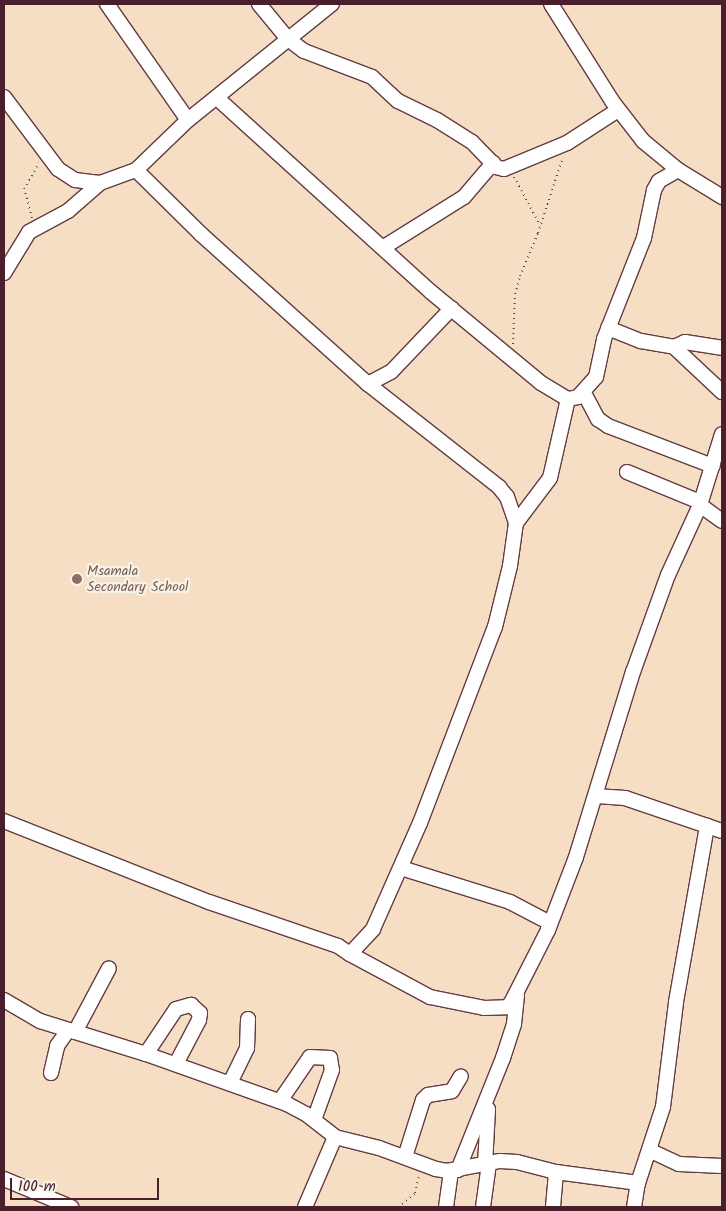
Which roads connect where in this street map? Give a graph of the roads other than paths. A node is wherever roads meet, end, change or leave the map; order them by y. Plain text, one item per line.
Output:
1 (107, 4) edge
2 (259, 4) edge
3 (332, 4) edge
4 (551, 4) edge
5 (288, 40) junction
6 (217, 98) junction
7 (5, 102) edge
8 (618, 110) junction
9 (188, 120) junction
10 (493, 163) junction
11 (136, 170) junction
12 (678, 170) junction
13 (100, 183) junction
14 (722, 197) edge
15 (384, 247) junction
16 (4, 273) edge
17 (452, 308) junction
18 (608, 328) junction
19 (674, 347) junction
20 (722, 348) edge
21 (368, 384) junction
22 (722, 392) edge
23 (584, 393) junction
24 (568, 399) junction
25 (722, 434) edge
26 (713, 466) junction
27 (627, 472) dead end
28 (700, 504) junction
29 (722, 522) edge
30 (516, 523) junction
31 (596, 796) junction
32 (4, 821) edge
33 (707, 826) junction
34 (722, 831) edge
35 (401, 868) junction
36 (548, 930) junction
37 (350, 954) junction
38 (109, 968) dead end
39 (518, 995) junction
40 (4, 1000) edge
41 (248, 1019) dead end
42 (72, 1031) junction
43 (146, 1054) junction
44 (176, 1064) junction
45 (51, 1073) dead end
46 (461, 1076) dead end
47 (230, 1083) junction
48 (488, 1099) junction
49 (280, 1101) junction
50 (314, 1120) junction
51 (335, 1137) junction
52 (651, 1151) junction
53 (410, 1159) junction
54 (487, 1164) junction
55 (722, 1166) edge
56 (454, 1171) junction
57 (556, 1172) junction
58 (4, 1179) edge
59 (638, 1183) junction
60 (71, 1207) edge
61 (306, 1207) edge
62 (446, 1207) edge
63 (483, 1207) edge
64 (554, 1207) edge
65 (634, 1207) edge

1 - 9 street
2 - 5 street
3 - 5 street
4 - 8 street
5 - 6 street
5 - 10 street
6 - 9 street
6 - 15 street
7 - 13 street
8 - 10 street
8 - 12 street
9 - 11 street
10 - 15 street
11 - 13 street
11 - 21 street
12 - 14 street
12 - 18 street
13 - 16 street
15 - 17 street
17 - 21 street
17 - 24 street
18 - 19 street
18 - 23 street
19 - 20 street
19 - 22 street
21 - 30 street
23 - 24 street
23 - 26 street
24 - 30 street
25 - 26 street
26 - 28 street
27 - 28 street
28 - 29 street
28 - 31 street
30 - 35 street
31 - 33 street
31 - 36 street
32 - 37 street
33 - 34 street
33 - 52 street
35 - 36 street
35 - 37 street
36 - 39 street
37 - 39 street
38 - 42 street
39 - 48 street
40 - 42 street
41 - 47 street
42 - 43 street
42 - 45 street
43 - 44 street
43 - 44 street
44 - 47 street
46 - 53 street
47 - 49 street
48 - 54 street
48 - 56 street
49 - 50 street
49 - 50 street
50 - 51 street
51 - 53 street
51 - 61 street
52 - 55 street
52 - 59 street
53 - 56 street
54 - 56 street
54 - 57 street
54 - 63 street
56 - 62 street
57 - 59 street
57 - 64 street
58 - 60 street
59 - 65 street

